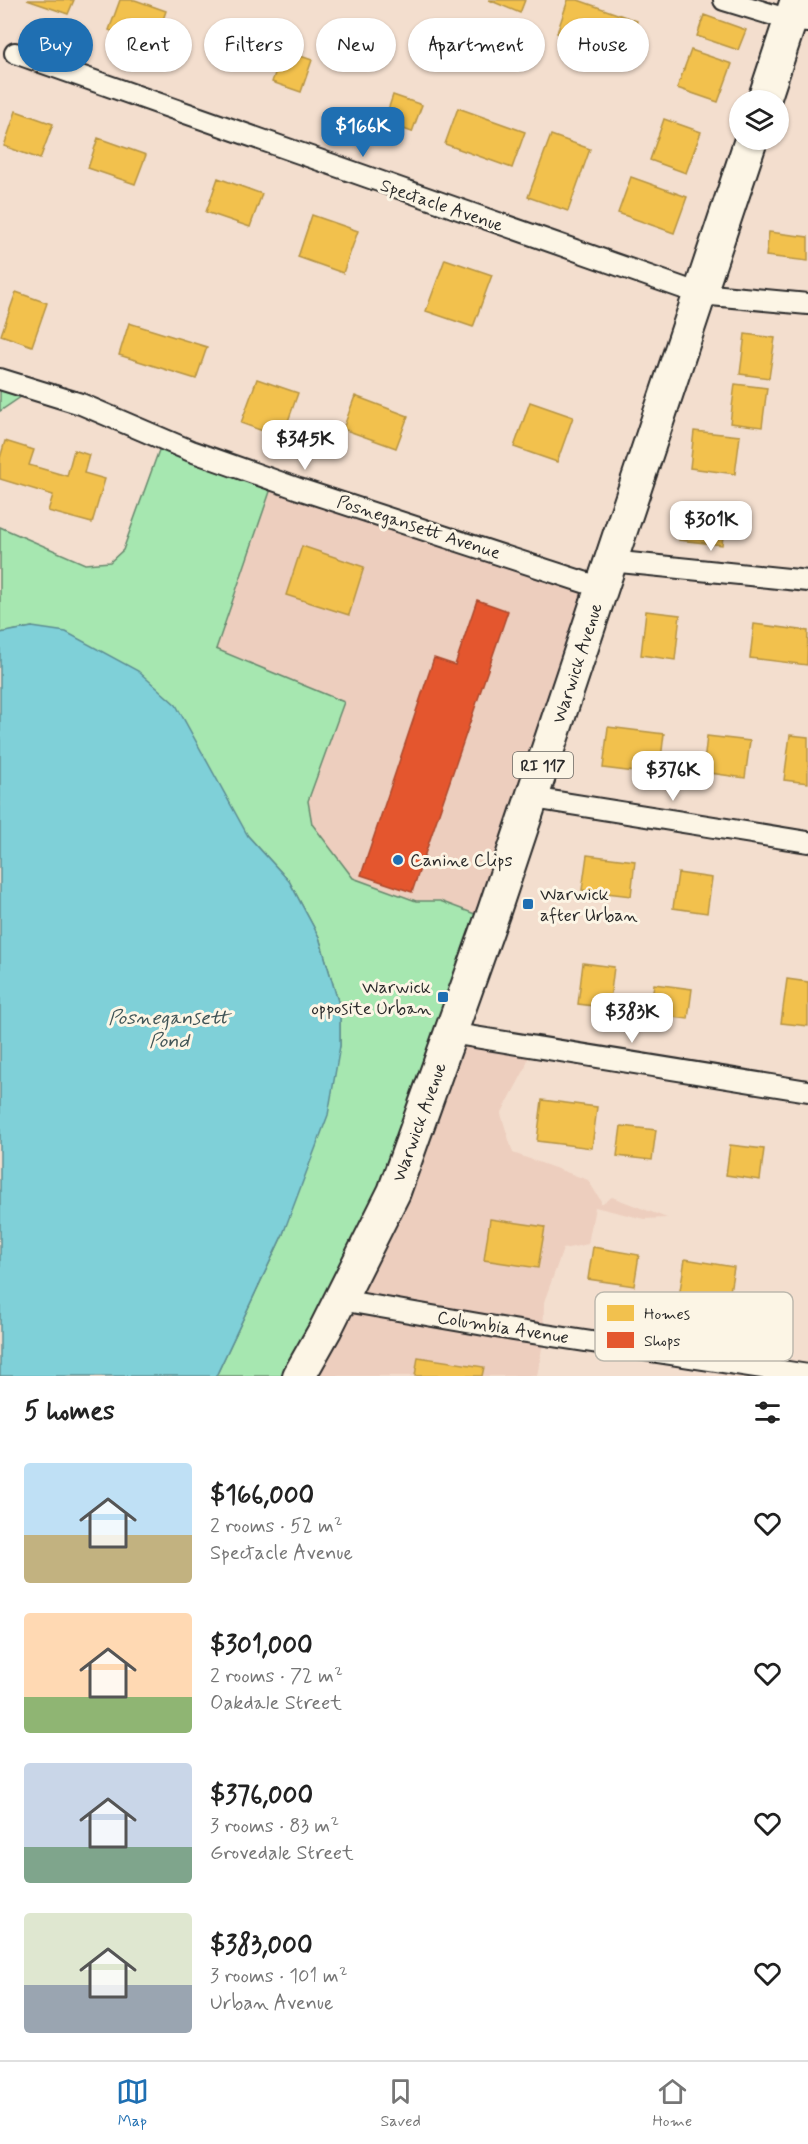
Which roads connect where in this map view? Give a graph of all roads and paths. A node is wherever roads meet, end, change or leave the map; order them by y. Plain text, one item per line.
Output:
1 (724, 0) edge
2 (798, 14) edge
3 (15, 53) dead end
4 (768, 90) edge
5 (748, 150) edge
6 (700, 294) junction
7 (808, 304) edge
8 (0, 379) edge
9 (606, 574) junction
10 (808, 580) edge
11 (533, 798) junction
12 (808, 842) edge
13 (450, 1033) junction
14 (808, 1091) edge
15 (340, 1300) junction
16 (595, 1343) edge
17 (716, 1361) edge
18 (808, 1375) edge
19 (299, 1376) edge

1 - 2 street
2 - 4 main road
3 - 6 street, Spectacle Avenue
5 - 6 main road, Warwick Avenue / RI 117
6 - 7 street, Spectacle Avenue
6 - 9 main road, Warwick Avenue / RI 117
8 - 9 street, Posnegansett Avenue
9 - 10 street, Posnegansett Avenue
9 - 11 main road, Warwick Avenue / RI 117
11 - 12 street
11 - 13 main road, Warwick Avenue / RI 117
13 - 14 street
13 - 15 main road, Warwick Avenue / RI 117
15 - 16 street, Columbia Avenue
15 - 19 main road, Warwick Avenue / RI 117
17 - 18 street, Columbia Avenue

